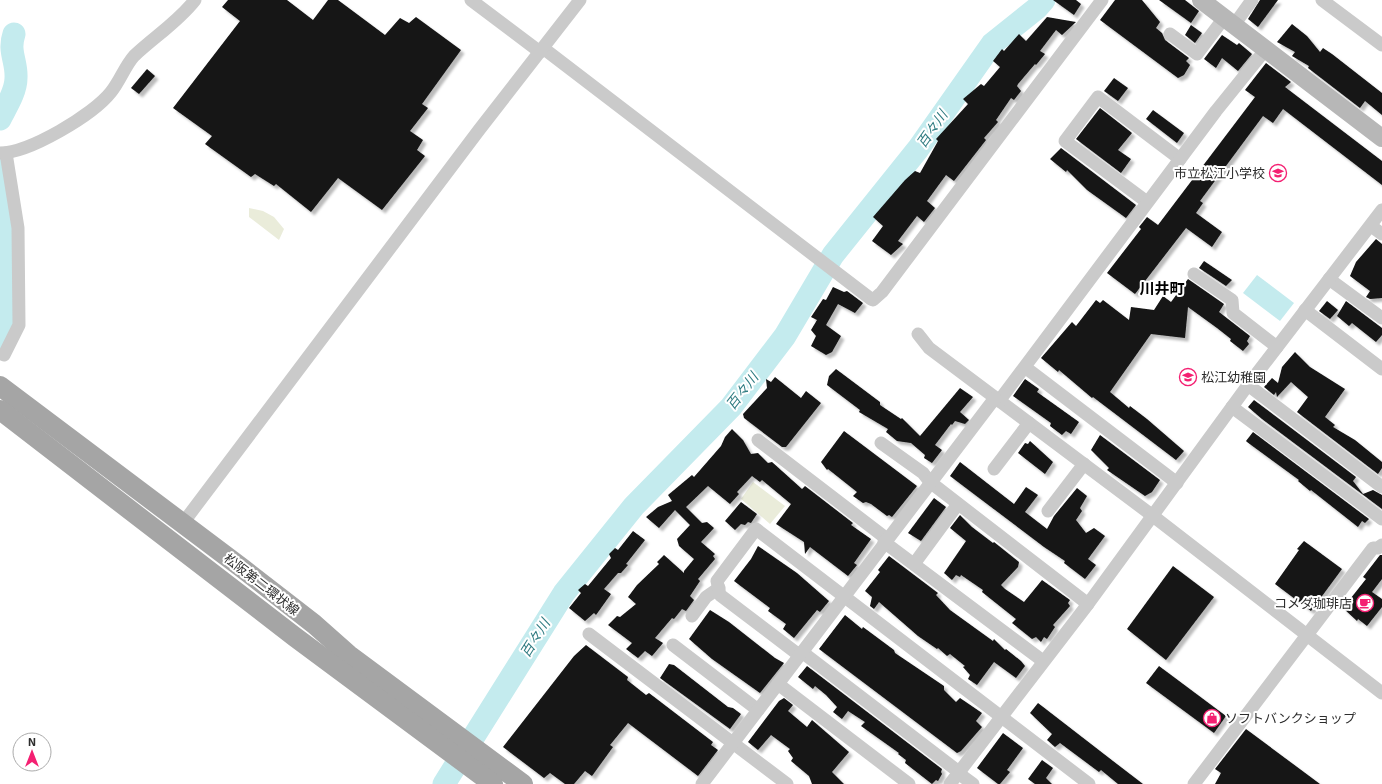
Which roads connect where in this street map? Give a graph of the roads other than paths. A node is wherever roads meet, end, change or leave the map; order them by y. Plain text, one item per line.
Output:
1 (195, 0) edge
2 (471, 0) edge
3 (580, 0) edge
4 (1102, 0) edge
5 (1200, 0) edge
6 (1252, 0) edge
7 (1322, 0) edge
8 (1229, 21) junction
9 (1170, 34) dead end
10 (1382, 45) edge
11 (1266, 49) junction
12 (541, 50) junction
13 (1382, 138) edge
14 (3, 153) edge
15 (1180, 159) junction
16 (1147, 202) junction
17 (1382, 210) edge
18 (1371, 226) junction
19 (1382, 234) edge
20 (1194, 274) dead end
21 (1329, 279) junction
22 (1305, 310) junction
23 (1382, 318) edge
24 (918, 334) dead end
25 (1277, 347) junction
26 (1, 358) edge
27 (1382, 369) edge
28 (1030, 371) dead end
29 (1248, 385) junction
30 (0, 386) edge
31 (997, 399) junction
32 (1232, 406) junction
33 (0, 410) edge
34 (1029, 423) junction
35 (758, 440) dead end
36 (881, 442) dead end
37 (1084, 464) junction
38 (994, 469) dead end
39 (930, 482) junction
40 (1177, 483) junction
41 (1382, 487) edge
42 (958, 504) junction
43 (1048, 511) dead end
44 (1153, 516) junction
45 (1382, 519) edge
46 (182, 522) junction
47 (886, 540) junction
48 (1382, 545) edge
49 (914, 564) junction
50 (719, 588) junction
51 (843, 596) junction
52 (1088, 604) junction
53 (692, 616) dead end
54 (589, 634) dead end
55 (1306, 635) junction
56 (673, 645) dead end
57 (801, 653) junction
58 (1043, 661) junction
59 (778, 684) junction
60 (1382, 693) edge
61 (758, 710) junction
62 (1001, 716) junction
63 (448, 739) junction
64 (734, 743) junction
65 (480, 763) junction
66 (959, 772) junction
67 (493, 784) edge
68 (524, 784) edge
69 (702, 784) edge
70 (787, 784) edge
71 (909, 784) edge
72 (950, 784) edge
73 (973, 784) edge
74 (1089, 784) edge
75 (1194, 784) edge

1 - 14 street
2 - 12 street
3 - 12 street
4 - 12 street
5 - 8 street
6 - 8 street
7 - 10 street
8 - 9 street
8 - 11 street
11 - 13 street
11 - 15 street
12 - 46 street
14 - 26 street
15 - 16 street
15 - 16 street
16 - 31 street
17 - 18 street
18 - 19 street
18 - 21 street
20 - 25 street
21 - 22 street
21 - 23 street
22 - 25 street
22 - 27 street
24 - 31 street
25 - 29 street
28 - 40 street
29 - 32 street
29 - 41 street
30 - 46 main road, 松阪第二環状線
31 - 34 street
31 - 39 street
32 - 40 street
32 - 45 street
33 - 63 main road, 松阪第二環状線
34 - 37 street
34 - 38 street
35 - 47 street
36 - 39 street
37 - 43 street
37 - 44 street
39 - 42 street
39 - 47 street
40 - 44 street
42 - 49 street
42 - 52 street
44 - 52 street
44 - 55 street
46 - 63 main road, 松阪第二環状線
47 - 49 street
47 - 51 street
48 - 55 street
49 - 58 street
50 - 51 street
50 - 53 street
50 - 57 street
51 - 57 street
51 - 62 street
52 - 58 street
54 - 64 street
55 - 60 street
55 - 75 street
56 - 61 street
57 - 59 street
57 - 66 street
58 - 62 street
59 - 61 street
59 - 71 street
61 - 64 street
62 - 66 street
62 - 74 street
63 - 65 main road, 松阪第二環状線
64 - 69 street
64 - 70 street
65 - 67 main road, 松阪第二環状線
65 - 68 main road, 松阪第二環状線
66 - 72 street
66 - 73 street

